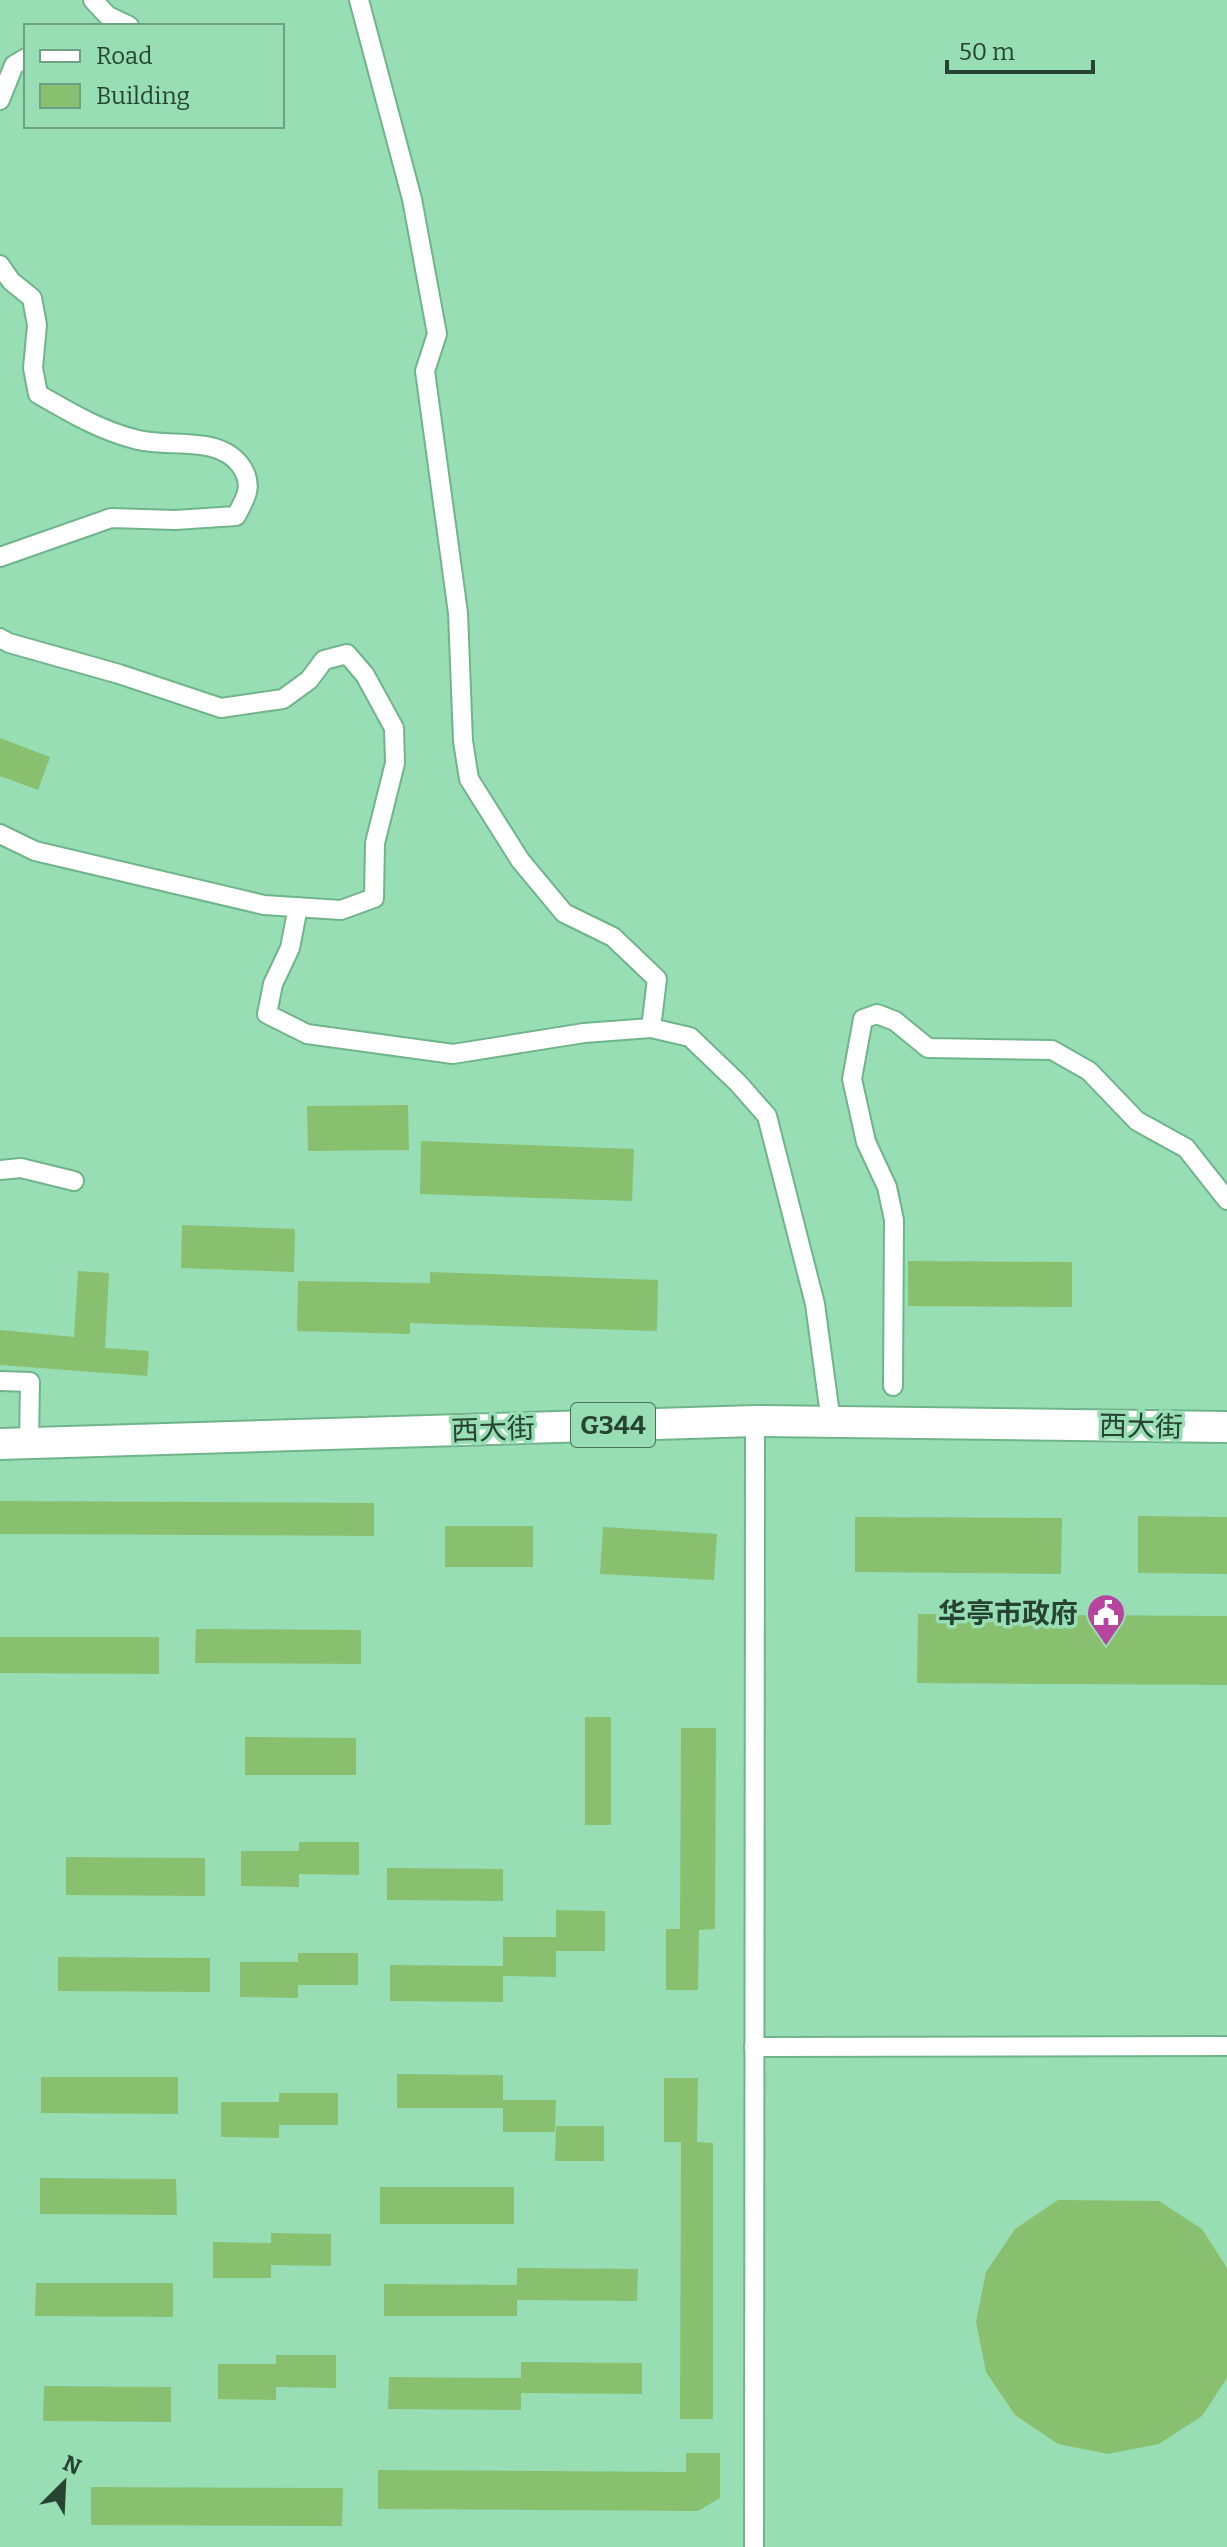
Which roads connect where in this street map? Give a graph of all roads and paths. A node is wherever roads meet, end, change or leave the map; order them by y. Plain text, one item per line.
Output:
1 (93, 0) edge
2 (359, 0) edge
3 (125, 24) edge
4 (24, 59) edge
5 (0, 100) edge
6 (0, 265) edge
7 (0, 557) edge
8 (0, 638) edge
9 (0, 834) edge
10 (298, 907) junction
11 (651, 1028) junction
12 (0, 1170) edge
13 (74, 1181) dead end
14 (1227, 1200) edge
15 (0, 1381) edge
16 (893, 1386) dead end
17 (755, 1421) junction
18 (831, 1422) junction
19 (1227, 1427) edge
20 (15, 1444) edge
21 (1227, 2046) edge
22 (754, 2047) junction
23 (754, 2547) edge

1 - 3 street
2 - 11 street
4 - 5 street
6 - 7 street
8 - 10 street
9 - 10 street
10 - 11 street
11 - 18 street
12 - 13 street
14 - 16 street
15 - 20 street
17 - 18 highway, 西大街 / G344
17 - 20 highway, 西大街 / G344
17 - 22 street
18 - 19 highway, 西大街 / G344
21 - 22 street
22 - 23 street

